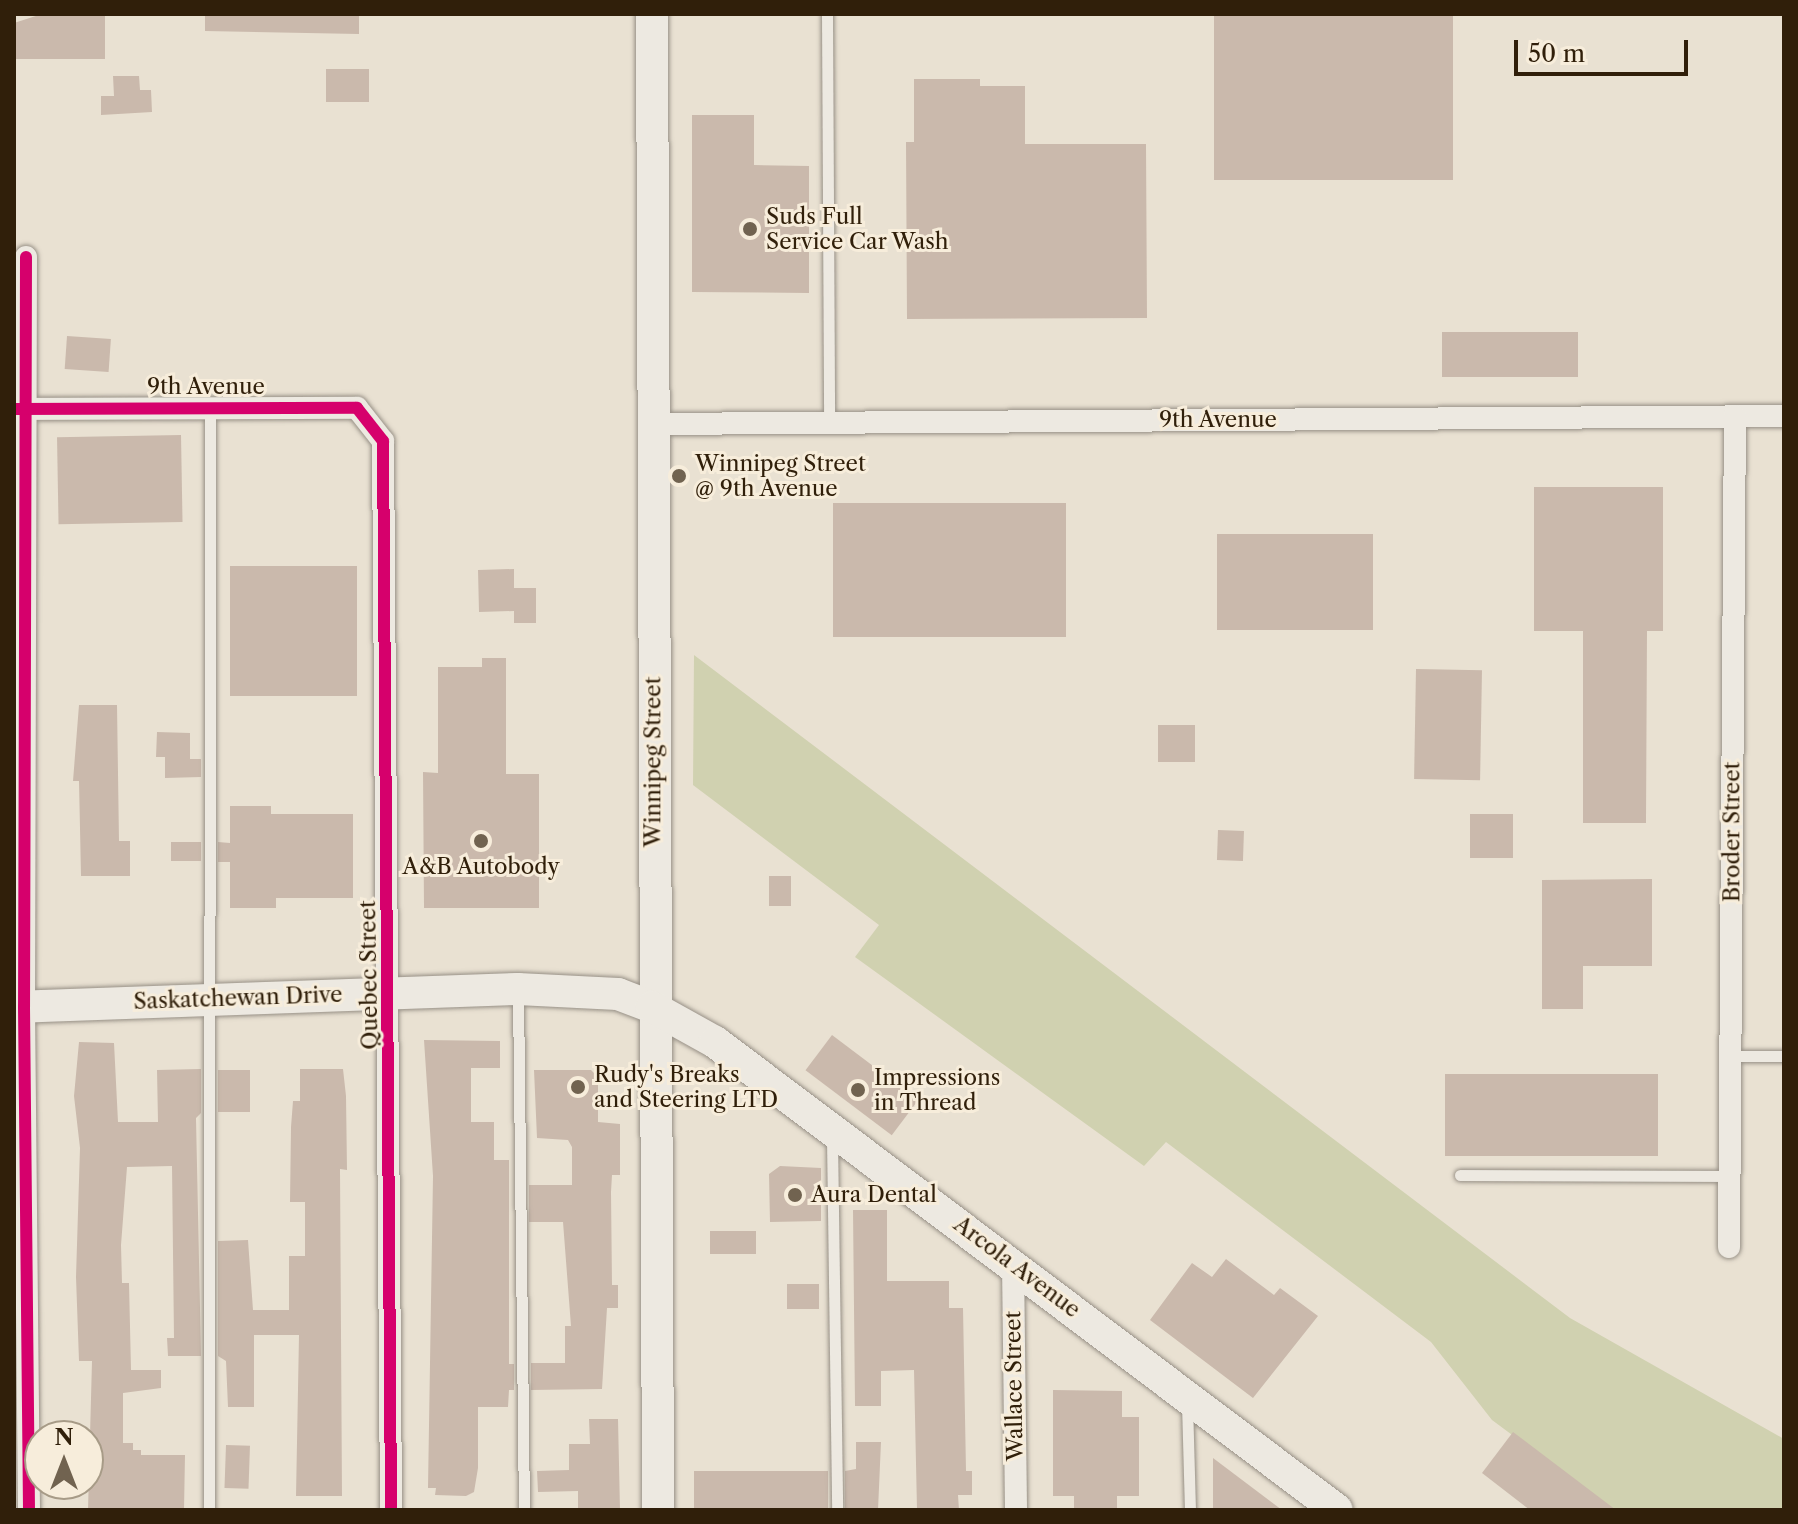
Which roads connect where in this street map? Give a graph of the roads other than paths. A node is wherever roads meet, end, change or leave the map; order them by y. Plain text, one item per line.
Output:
1 (652, 14) edge
2 (827, 14) edge
3 (20, 257) edge
4 (210, 407) junction
5 (21, 409) edge
6 (1735, 416) junction
7 (1784, 416) edge
8 (829, 422) junction
9 (652, 424) junction
10 (383, 441) joint
11 (518, 989) junction
12 (389, 991) junction
13 (210, 1000) junction
14 (19, 1007) edge
15 (652, 1007) junction
16 (1730, 1056) junction
17 (1784, 1056) edge
18 (832, 1129) junction
19 (1460, 1175) dead end
20 (1729, 1176) junction
21 (1729, 1247) dead end
22 (1013, 1263) junction
23 (1187, 1398) junction
24 (29, 1510) edge
25 (209, 1510) edge
26 (391, 1510) edge
27 (524, 1510) edge
28 (658, 1510) edge
29 (837, 1510) edge
30 (1016, 1510) edge
31 (1190, 1510) edge
32 (1337, 1510) edge

1 - 9 main road, Winnipeg Street
2 - 8 lane
3 - 5 street
4 - 5 street, 9th Avenue
4 - 10 street, 9th Avenue
4 - 13 lane
5 - 14 street
6 - 7 street, 9th Avenue
6 - 8 street, 9th Avenue
6 - 16 street, Broder Street
8 - 9 street, 9th Avenue
9 - 15 main road, Winnipeg Street
10 - 12 street, Quebec Street
11 - 12 main road, Saskatchewan Drive
11 - 15 main road, Saskatchewan Drive
11 - 27 lane
12 - 13 main road, Saskatchewan Drive
12 - 26 street, Quebec Street
13 - 14 main road, Saskatchewan Drive
13 - 25 lane
14 - 24 street
15 - 18 main road, Arcola Avenue
15 - 28 main road, Winnipeg Street
16 - 17 lane
16 - 20 street, Broder Street
18 - 22 main road, Arcola Avenue
18 - 29 lane
19 - 20 lane
20 - 21 street, Broder Street
22 - 23 main road, Arcola Avenue
22 - 30 street, Wallace Street
23 - 31 lane
23 - 32 main road, Arcola Avenue

